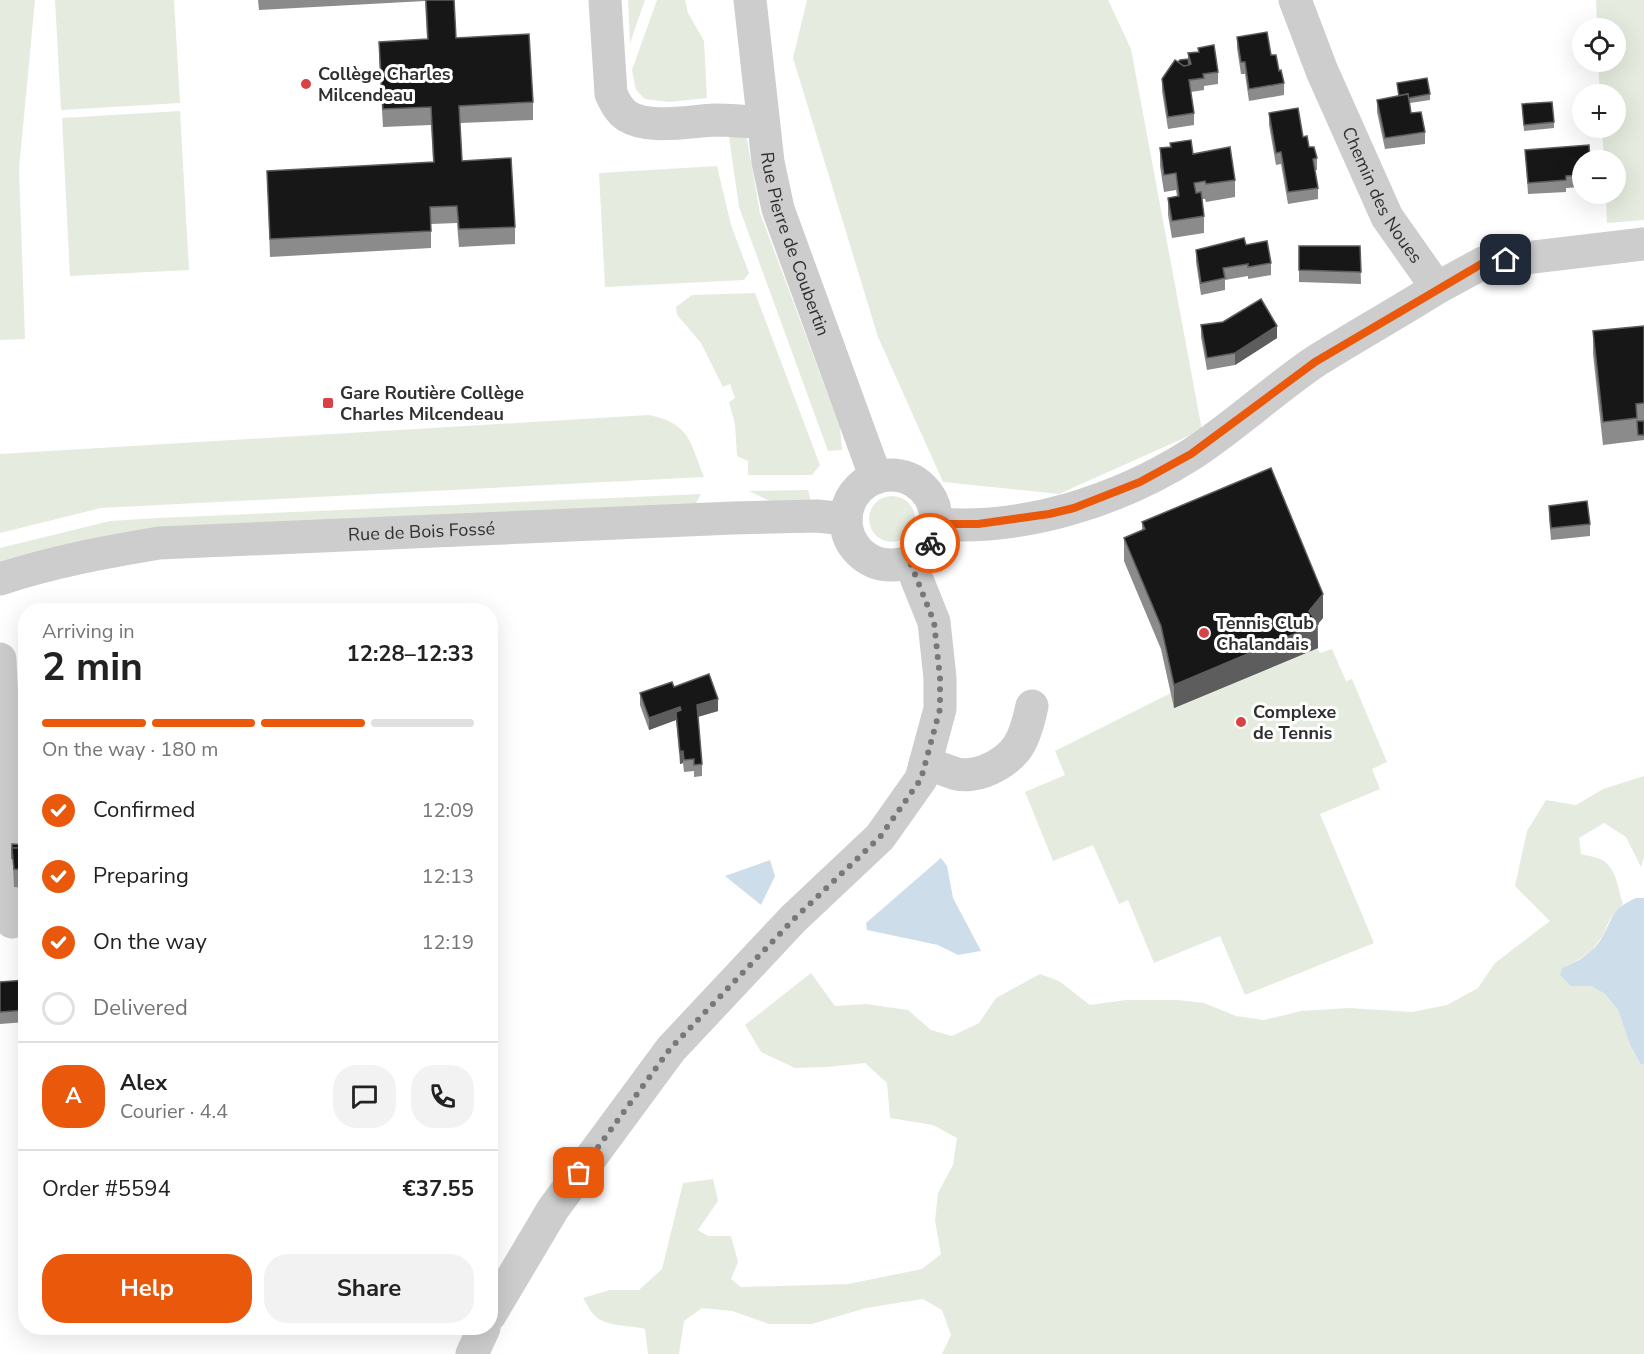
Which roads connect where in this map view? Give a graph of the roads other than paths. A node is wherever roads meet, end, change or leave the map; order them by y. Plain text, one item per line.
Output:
1 (605, 0) edge
2 (750, 0) edge
3 (1295, 0) edge
4 (763, 122) junction
5 (1644, 244) edge
6 (1437, 288) junction
7 (876, 478) junction
8 (846, 519) junction
9 (936, 524) junction
10 (910, 562) junction
11 (0, 579) edge
12 (0, 658) edge
13 (1032, 706) dead end
14 (926, 764) junction
15 (12, 922) dead end
16 (498, 1301) edge
17 (481, 1335) edge
18 (472, 1354) edge

1 - 4 street
2 - 4 street, Rue Pierre de Coubertin
3 - 6 street, Chemin des Noues
4 - 7 street, Rue Pierre de Coubertin
5 - 6 street
6 - 9 street
7 - 8 street
7 - 9 street
8 - 10 street
8 - 11 street, Rue de Bois Fossé
9 - 10 street
10 - 14 street
12 - 15 street
13 - 14 street
14 - 16 street
17 - 18 street

